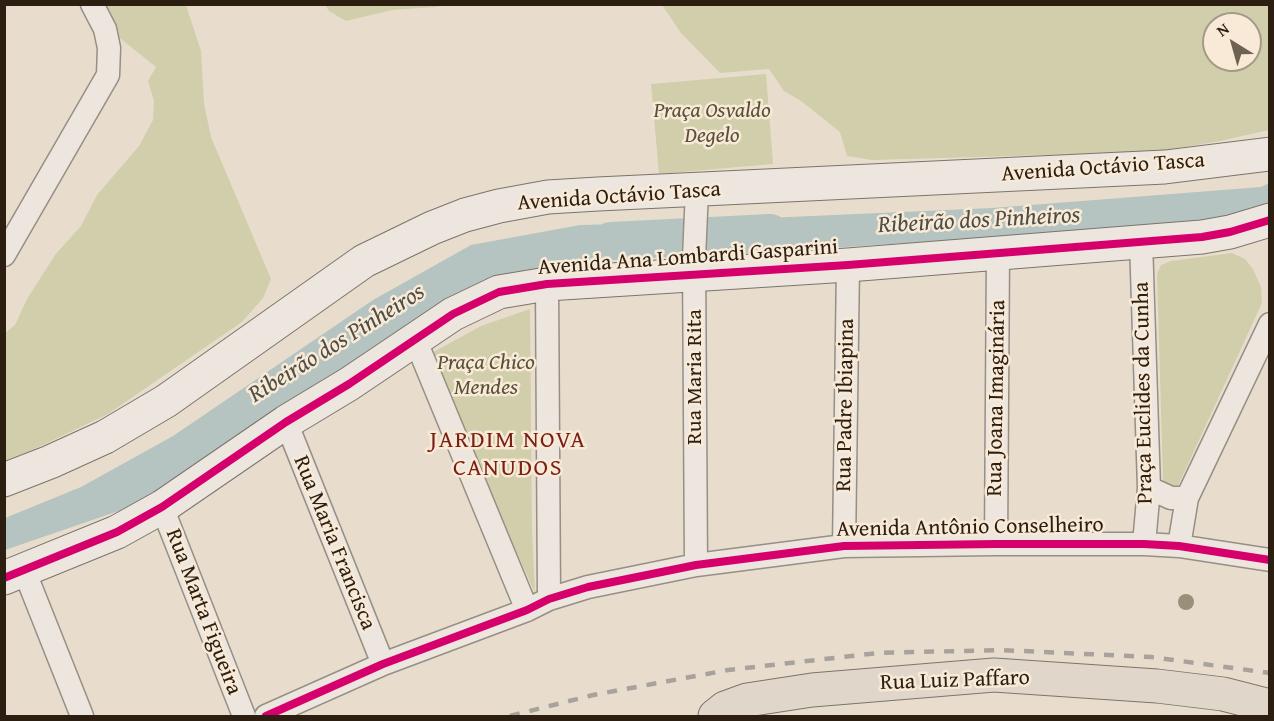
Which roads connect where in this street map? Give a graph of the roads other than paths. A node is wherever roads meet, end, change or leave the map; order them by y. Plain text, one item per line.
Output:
1 (92, 4) edge
2 (1269, 154) edge
3 (697, 199) junction
4 (1269, 220) edge
5 (1141, 241) junction
6 (998, 252) junction
7 (4, 255) edge
8 (848, 265) junction
9 (694, 267) junction
10 (547, 284) junction
11 (1269, 324) edge
12 (415, 339) junction
13 (286, 422) junction
14 (4, 480) edge
15 (1149, 488) junction
16 (1187, 498) junction
17 (162, 507) junction
18 (996, 544) junction
19 (1144, 544) junction
20 (844, 546) junction
21 (1179, 546) junction
22 (1269, 560) edge
23 (696, 565) junction
24 (14, 574) edge
25 (549, 600) junction
26 (527, 610) junction
27 (383, 664) junction
28 (1269, 706) edge
29 (82, 717) edge
30 (244, 717) edge
31 (266, 717) edge
32 (715, 717) edge

1 - 7 street
2 - 3 street, Avenida Octávio Tasca
3 - 9 street, Rua Maria Rita
3 - 14 street, Avenida Octávio Tasca
4 - 5 street, Avenida Ana Lombardi Gasparini
5 - 6 street, Avenida Ana Lombardi Gasparini
5 - 15 street, Praça Euclides da Cunha
6 - 8 street, Avenida Ana Lombardi Gasparini
6 - 18 street, Rua Joana Imaginária
8 - 9 street, Avenida Ana Lombardi Gasparini
8 - 20 street, Rua Padre Ibiapina
9 - 10 street, Avenida Ana Lombardi Gasparini
9 - 23 street, Rua Maria Rita
10 - 12 street, Avenida Ana Lombardi Gasparini
10 - 25 street
11 - 16 street, Praça Euclides da Cunha
12 - 13 street, Avenida Ana Lombardi Gasparini
12 - 26 street
13 - 17 street, Avenida Ana Lombardi Gasparini
13 - 27 street, Rua Maria Francisca
15 - 16 street
15 - 19 street, Praça Euclides da Cunha
16 - 21 street, Praça Euclides da Cunha
17 - 24 street, Avenida Ana Lombardi Gasparini
17 - 30 street, Rua Marta Figueira
18 - 19 street, Avenida Antônio Conselheiro
18 - 20 street, Avenida Antônio Conselheiro
19 - 21 street, Avenida Antônio Conselheiro
20 - 23 street, Avenida Antônio Conselheiro
21 - 22 street, Avenida Antônio Conselheiro
23 - 25 street, Avenida Antônio Conselheiro
24 - 29 street
25 - 26 street, Avenida Antônio Conselheiro
26 - 27 street, Avenida Antônio Conselheiro
27 - 31 street, Avenida Antônio Conselheiro
28 - 32 main road, Rua Luiz Paffaro

